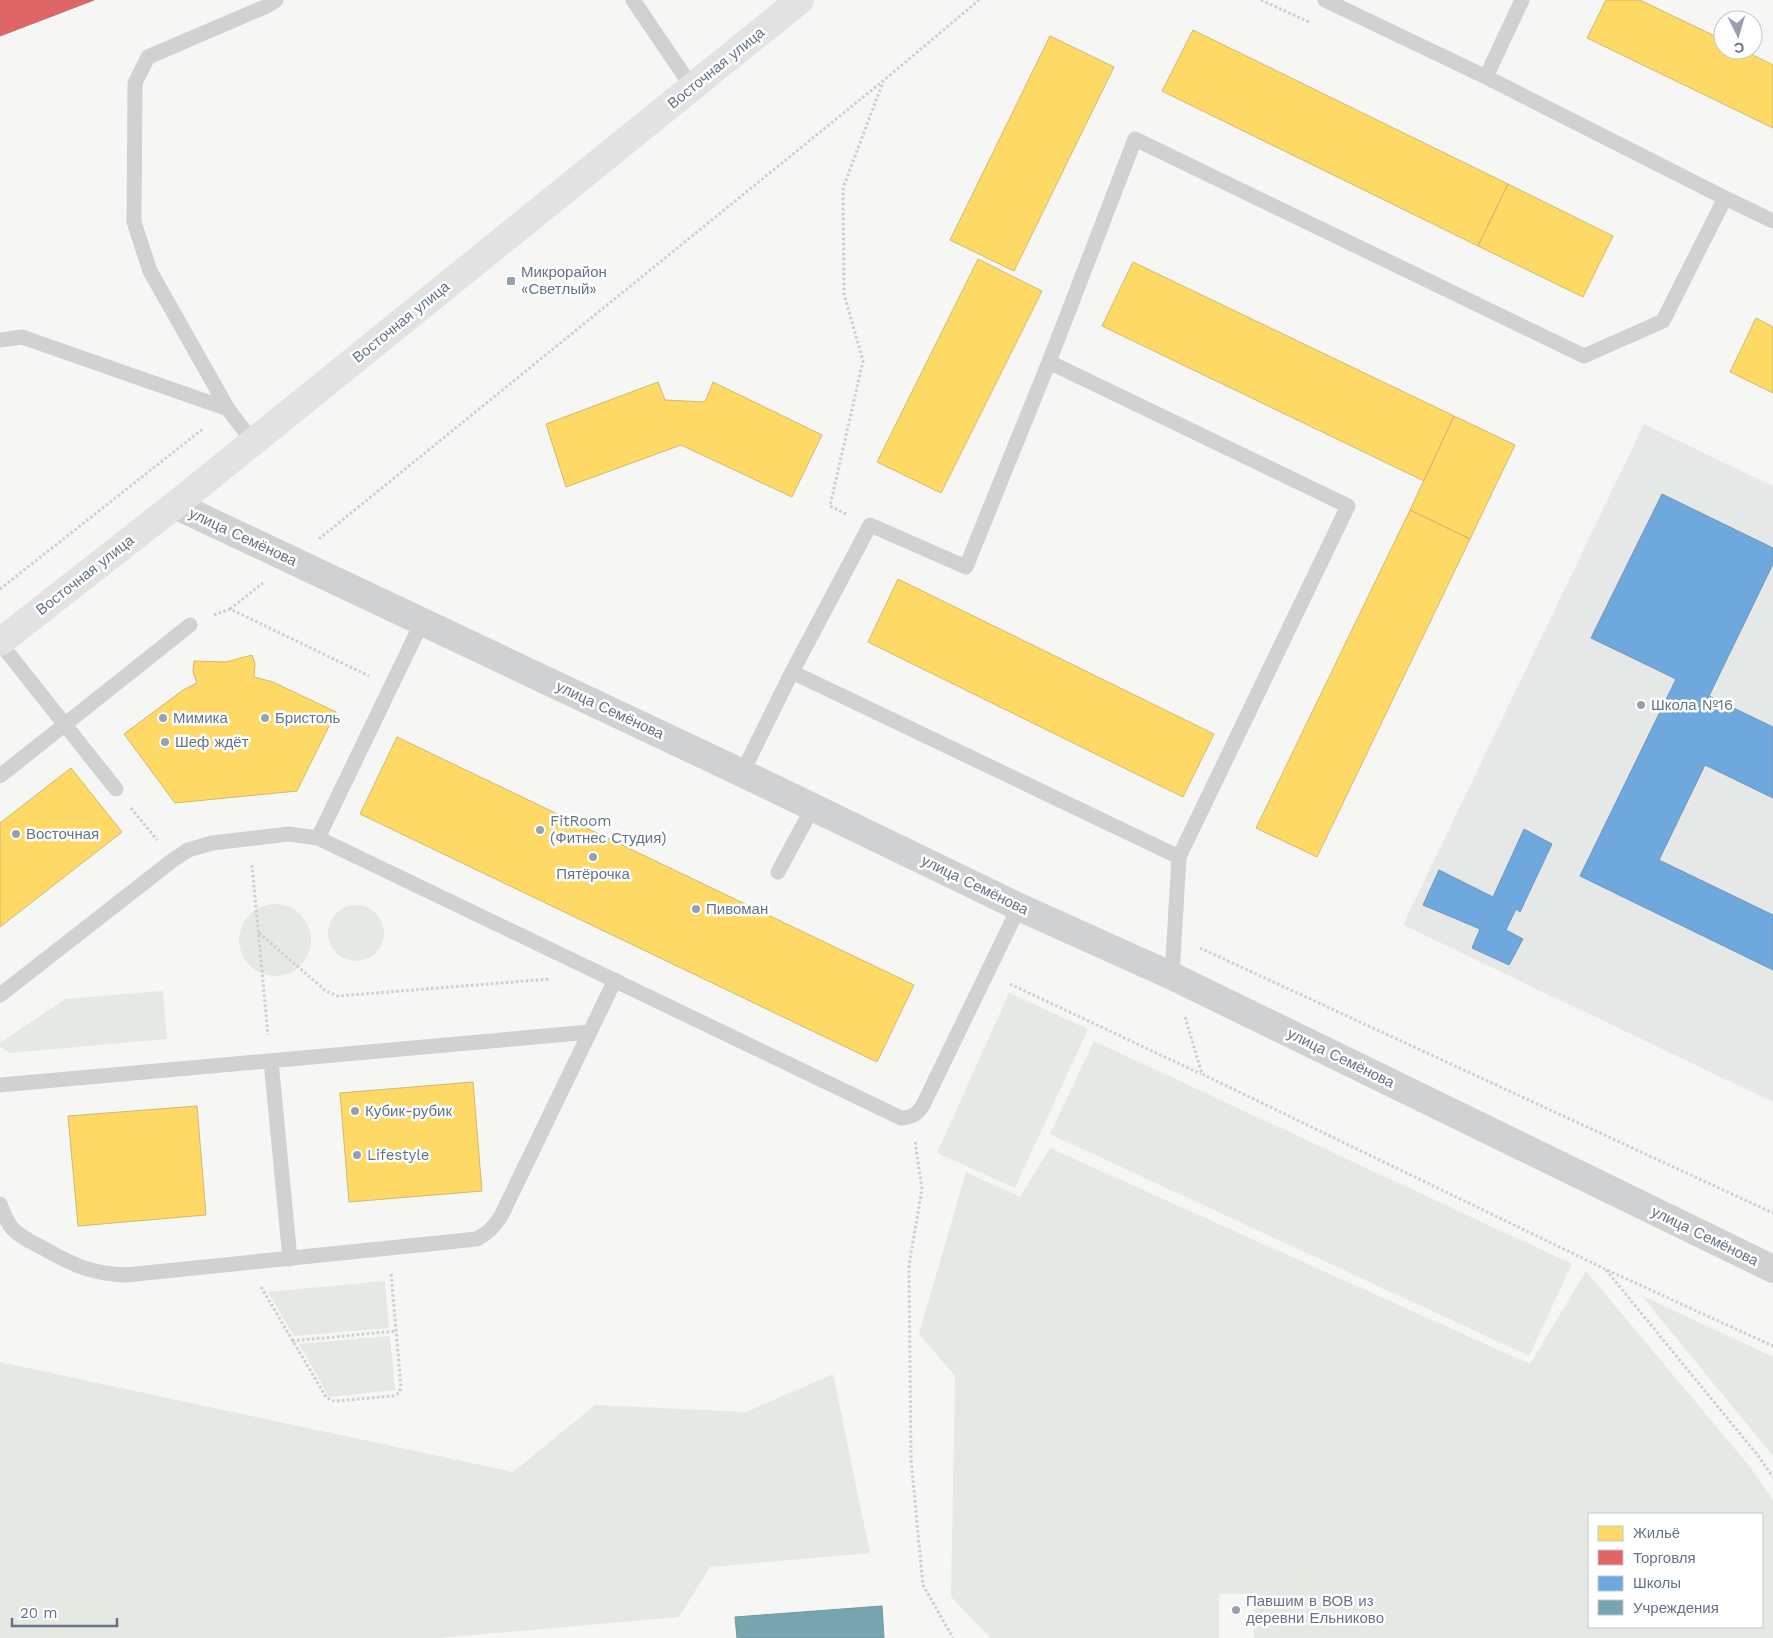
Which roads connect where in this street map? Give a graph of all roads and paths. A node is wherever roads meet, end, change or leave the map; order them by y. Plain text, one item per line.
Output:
1 (276, 0) edge
2 (633, 0) edge
3 (800, 0) edge
4 (979, 0) edge
5 (1325, 0) edge
6 (1522, 0) edge
7 (1486, 77) junction
8 (883, 81) junction
9 (692, 87) junction
10 (1725, 198) junction
11 (1773, 221) edge
12 (0, 340) edge
13 (1049, 362) junction
14 (228, 409) junction
15 (252, 441) junction
16 (175, 504) junction
17 (870, 525) junction
18 (292, 560) junction
19 (0, 589) edge
20 (230, 609) junction
21 (422, 622) junction
22 (190, 625) joint
23 (0, 643) edge
24 (792, 672) junction
25 (391, 686) junction
26 (64, 725) junction
27 (742, 772) junction
28 (0, 776) edge
29 (116, 789) joint
30 (813, 807) junction
31 (318, 838) junction
32 (249, 839) junction
33 (1179, 857) junction
34 (173, 860) junction
35 (778, 872) dead end
36 (1019, 906) junction
37 (259, 933) junction
38 (1175, 936) junction
39 (987, 973) junction
40 (1172, 976) junction
41 (553, 978) dead end
42 (615, 980) junction
43 (0, 995) edge
44 (590, 1032) junction
45 (271, 1061) junction
46 (1202, 1074) junction
47 (0, 1085) edge
48 (912, 1117) junction
49 (0, 1204) edge
50 (1773, 1213) edge
51 (388, 1250) junction
52 (290, 1259) junction
53 (247, 1263) junction
54 (1605, 1269) junction
55 (1773, 1269) edge
56 (396, 1331) junction
57 (292, 1341) junction
58 (1773, 1346) edge
59 (1773, 1477) edge
60 (953, 1638) edge

1 - 14 lane
2 - 9 lane
3 - 9 main road, Восточная улица
4 - 8 path
5 - 7 lane
6 - 7 lane
7 - 10 lane
8 - 17 path
8 - 18 path
9 - 15 main road, Восточная улица
10 - 11 lane
10 - 13 lane
12 - 14 lane
13 - 17 lane
13 - 33 lane
14 - 15 lane
14 - 19 path
15 - 16 main road, Восточная улица
16 - 18 street, улица Семёнова
16 - 23 main road, Восточная улица
17 - 24 lane
18 - 20 path
18 - 21 street, улица Семёнова
20 - 22 path
20 - 25 path
21 - 25 lane
21 - 27 street, улица Семёнова
22 - 26 lane
23 - 26 lane
24 - 27 lane
24 - 33 lane
25 - 31 lane
26 - 28 lane
26 - 29 lane
27 - 30 street, улица Семёнова
29 - 34 path
30 - 35 lane
30 - 36 street, улица Семёнова
31 - 32 lane
31 - 42 lane
32 - 34 lane
32 - 37 path
33 - 38 lane
34 - 43 lane
36 - 39 lane
36 - 40 street, улица Семёнова
37 - 41 path
37 - 45 path
38 - 40 lane
38 - 50 path
39 - 46 path
39 - 48 lane
40 - 46 path
40 - 55 street, улица Семёнова
42 - 44 lane
42 - 48 lane
44 - 45 lane
44 - 51 lane
45 - 47 lane
45 - 52 lane
46 - 54 path
48 - 60 path
49 - 53 lane
51 - 52 lane
51 - 56 path
52 - 53 lane
53 - 57 path
54 - 58 path
54 - 59 path
56 - 57 path
56 - 57 path

